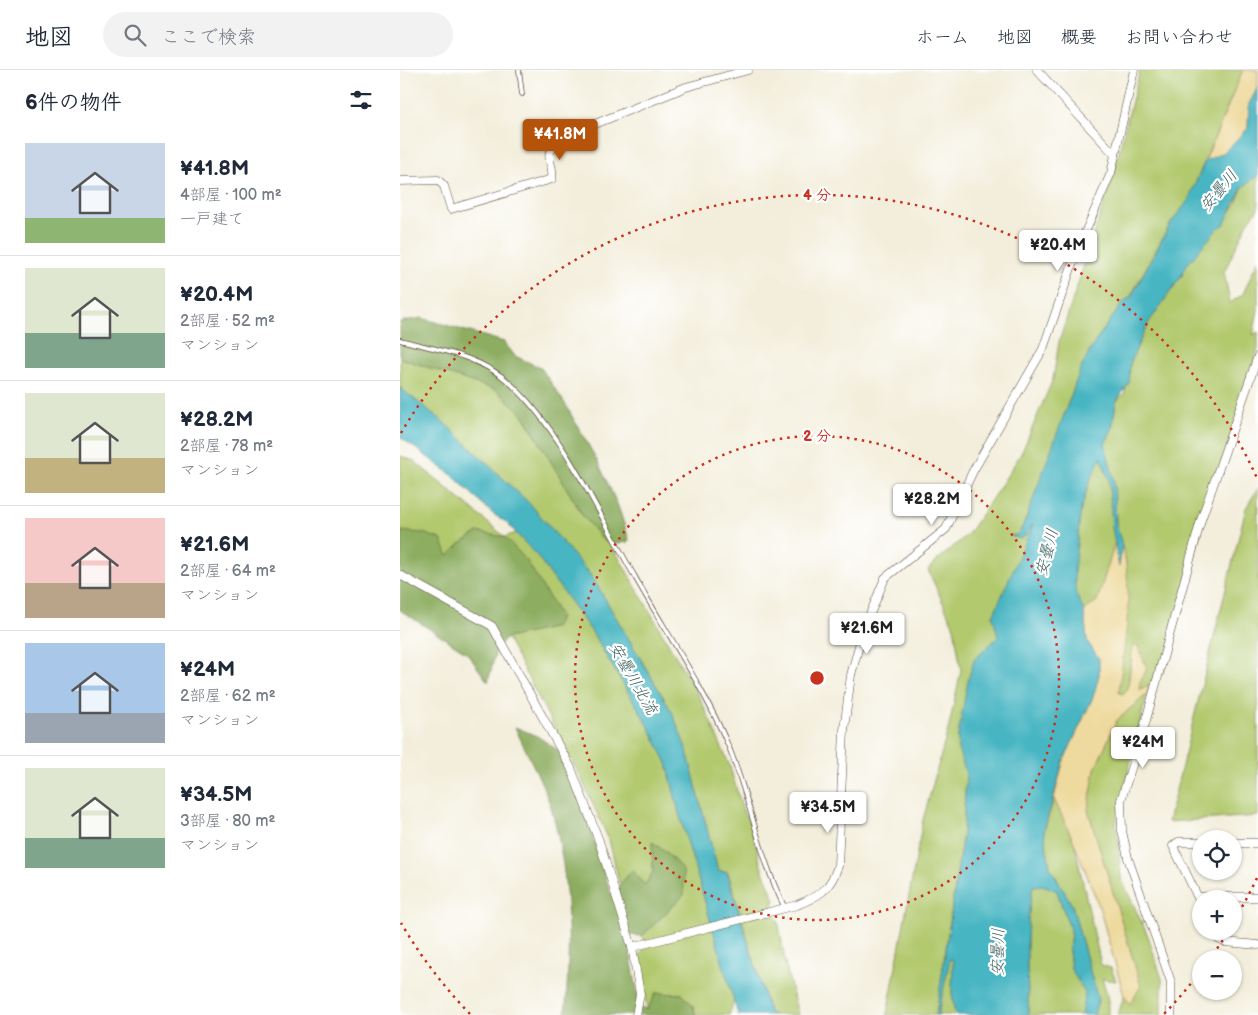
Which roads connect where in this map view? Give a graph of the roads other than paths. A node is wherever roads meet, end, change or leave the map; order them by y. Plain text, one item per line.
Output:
1 (519, 70) edge
2 (748, 70) edge
3 (1036, 70) edge
4 (1134, 70) edge
5 (522, 94) dead end
6 (1115, 155) junction
7 (400, 181) edge
8 (400, 340) edge
9 (1258, 356) edge
10 (400, 575) edge
11 (1192, 842) edge
12 (1242, 843) edge
13 (1258, 843) edge
14 (1195, 890) edge
15 (1258, 897) edge
16 (1242, 898) edge
17 (785, 908) junction
18 (1220, 940) edge
19 (1258, 945) edge
20 (632, 947) junction
21 (636, 1015) edge
22 (1171, 1015) edge

1 - 5 lane
2 - 7 street
3 - 6 street
4 - 6 street
6 - 17 street
8 - 17 lane
9 - 22 street
10 - 20 street
11 - 14 street
12 - 13 street
15 - 16 street
17 - 20 street
18 - 19 street
20 - 21 street

